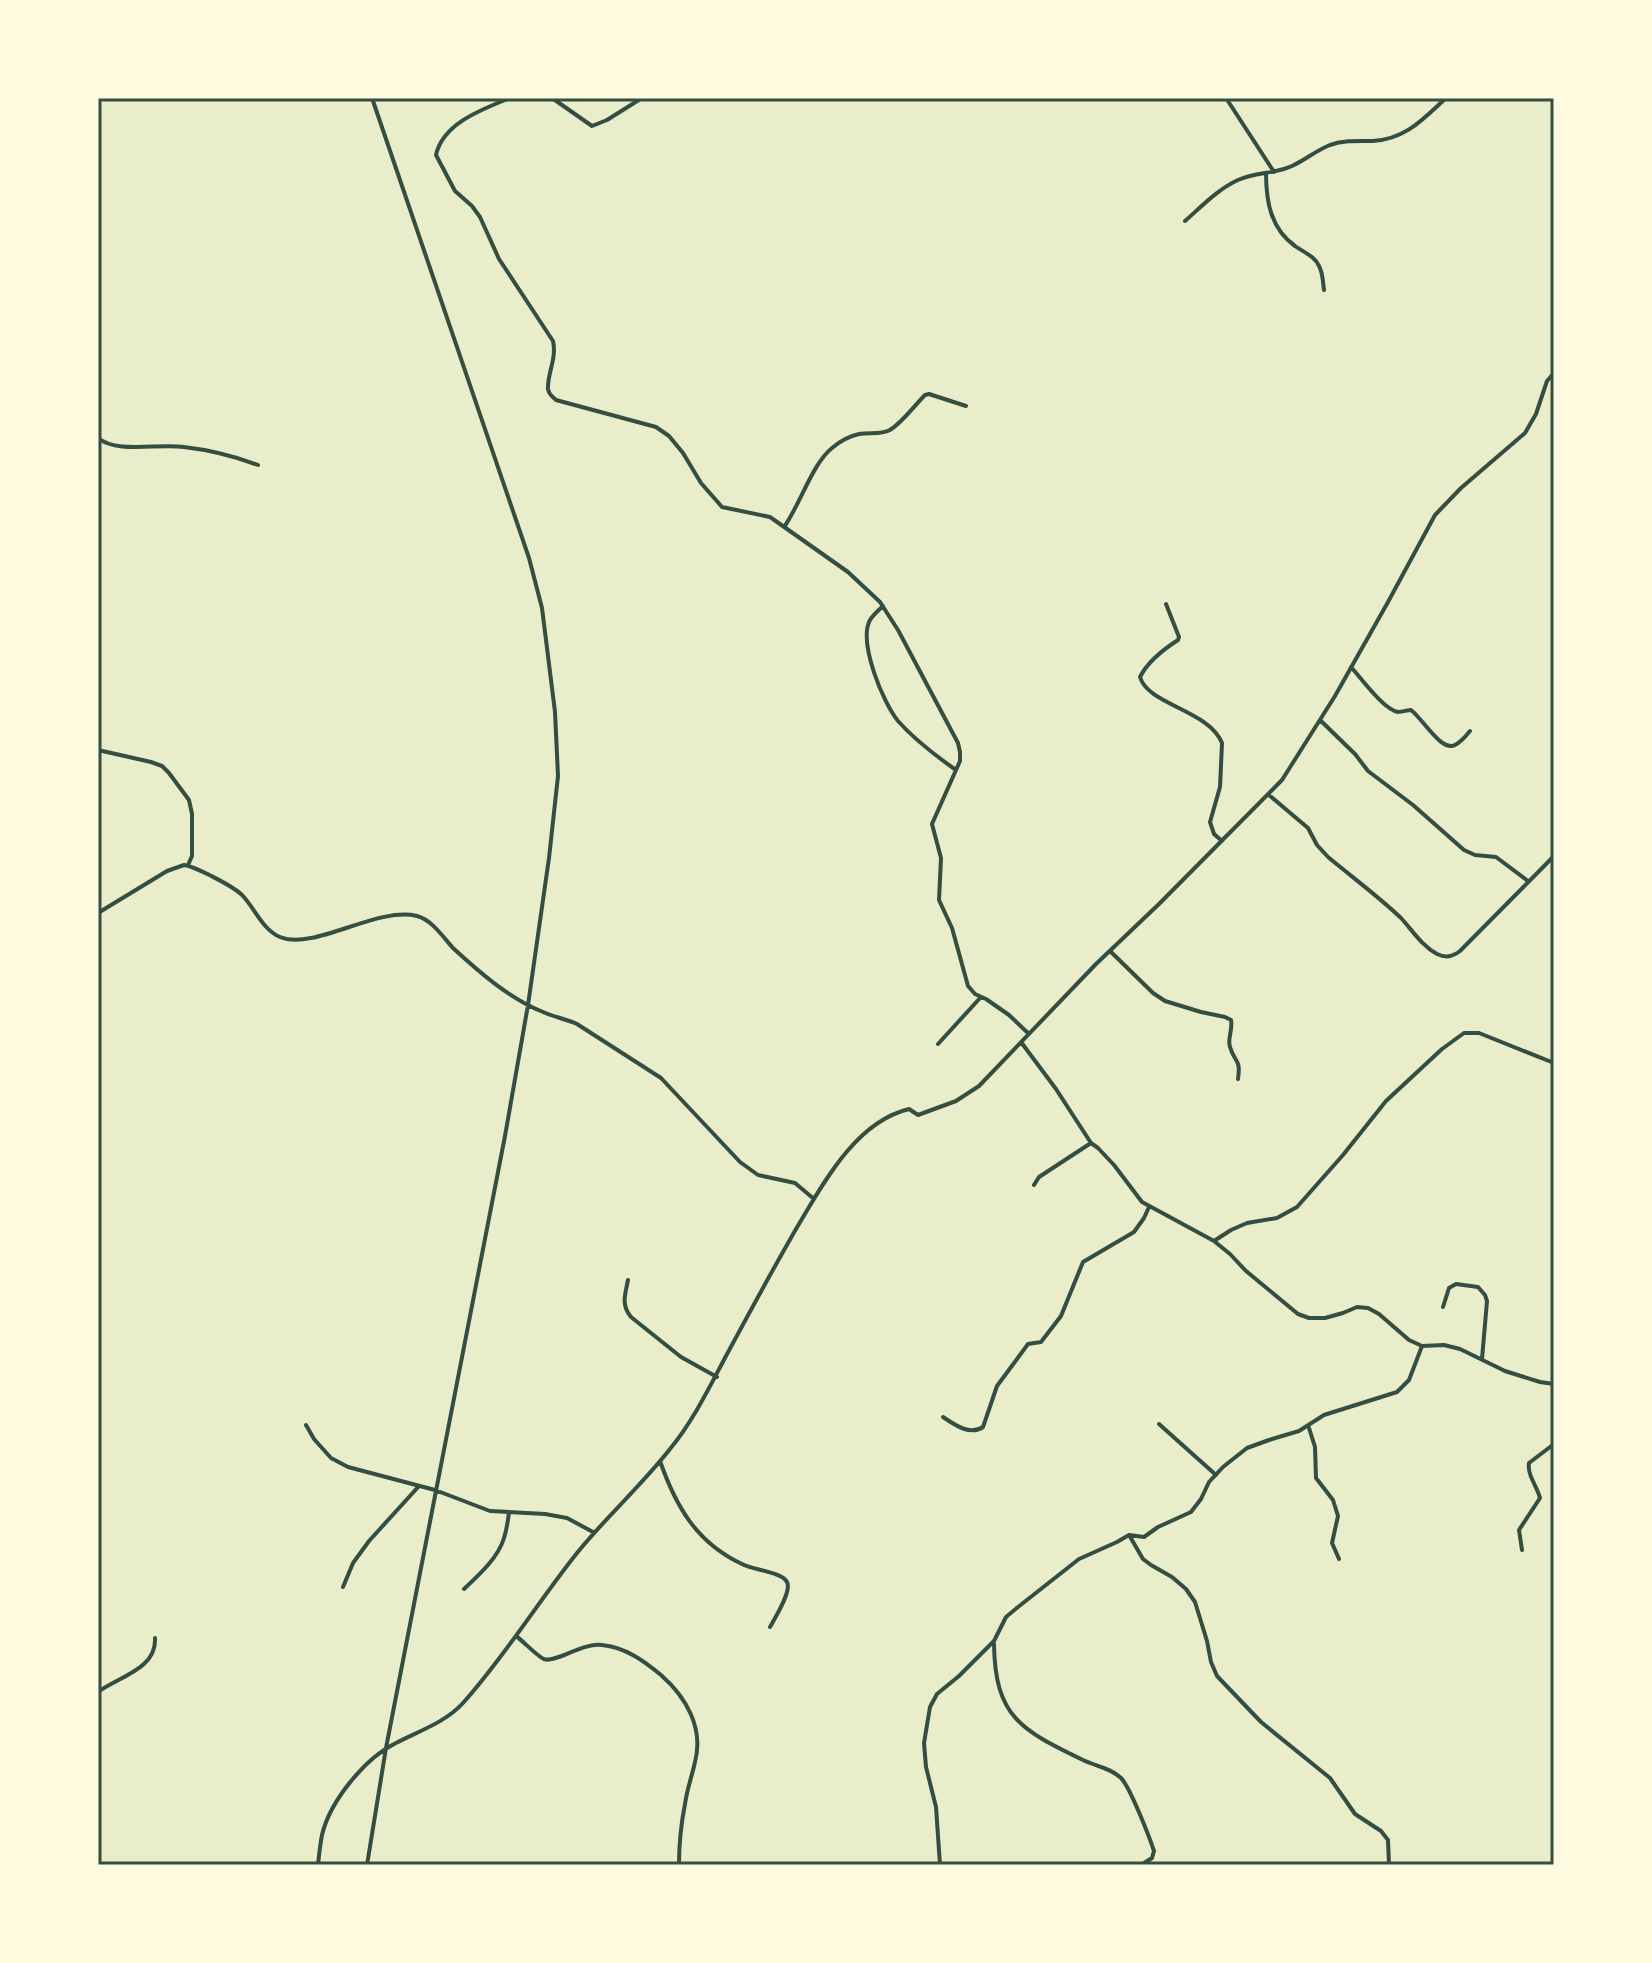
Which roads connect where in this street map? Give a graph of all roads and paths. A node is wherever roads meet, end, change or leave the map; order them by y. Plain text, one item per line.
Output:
1 (372, 98) edge
2 (510, 98) edge
3 (552, 98) edge
4 (642, 98) edge
5 (1226, 98) edge
6 (1446, 98) edge
7 (1274, 172) junction
8 (1266, 173) junction
9 (1185, 221) dead end
10 (1324, 290) dead end
11 (1554, 373) edge
12 (966, 406) dead end
13 (98, 438) edge
14 (258, 465) dead end
15 (784, 527) junction
16 (1166, 604) dead end
17 (883, 606) junction
18 (1351, 667) junction
19 (1320, 720) junction
20 (1470, 731) dead end
21 (98, 750) edge
22 (956, 770) junction
23 (1269, 795) junction
24 (1222, 841) junction
25 (1554, 856) edge
26 (188, 865) junction
27 (1528, 881) junction
28 (98, 913) edge
29 (1110, 951) junction
30 (981, 997) junction
31 (528, 1005) junction
32 (1029, 1034) junction
33 (1021, 1042) junction
34 (938, 1044) dead end
35 (1554, 1063) edge
36 (1238, 1079) dead end
37 (1091, 1143) junction
38 (1034, 1185) dead end
39 (814, 1199) junction
40 (1149, 1207) junction
41 (1214, 1241) junction
42 (628, 1280) dead end
43 (1443, 1307) dead end
44 (1422, 1346) junction
45 (1482, 1359) junction
46 (717, 1377) junction
47 (1554, 1384) edge
48 (943, 1417) dead end
49 (1159, 1424) dead end
50 (306, 1425) dead end
51 (1308, 1427) junction
52 (1554, 1444) edge
53 (660, 1461) junction
54 (1216, 1475) junction
55 (419, 1486) junction
56 (435, 1490) junction
57 (509, 1512) junction
58 (593, 1532) junction
59 (1129, 1535) junction
60 (1522, 1550) dead end
61 (1339, 1559) dead end
62 (343, 1587) dead end
63 (464, 1589) dead end
64 (770, 1627) dead end
65 (516, 1636) junction
66 (155, 1638) dead end
67 (994, 1641) junction
68 (98, 1692) edge
69 (386, 1748) junction
70 (318, 1865) edge
71 (367, 1865) edge
72 (679, 1865) edge
73 (940, 1865) edge
74 (1141, 1865) edge
75 (1389, 1865) edge

1 - 31 street
2 - 15 street
3 - 4 street
5 - 7 street
6 - 7 street
7 - 8 street
8 - 9 street
8 - 10 street
11 - 18 street
12 - 15 street
13 - 14 street
15 - 17 street
16 - 24 street
17 - 22 street
17 - 22 street
18 - 19 street
18 - 20 street
19 - 23 street
19 - 27 street
21 - 26 street
22 - 30 street
23 - 24 street
23 - 27 street
24 - 29 street
25 - 27 street
26 - 28 street
26 - 31 street
29 - 32 street
29 - 36 street
30 - 32 street
30 - 34 street
31 - 39 street
31 - 56 street
32 - 33 street
33 - 37 street
33 - 39 street
35 - 41 street
37 - 38 street
37 - 40 street
39 - 46 street
40 - 41 street
40 - 48 street
41 - 44 street
42 - 46 street
43 - 45 street
44 - 45 street
44 - 51 street
45 - 47 street
46 - 53 street
49 - 54 street
50 - 55 street
51 - 54 street
51 - 61 street
52 - 60 street
53 - 58 street
53 - 64 street
54 - 59 street
55 - 56 street
55 - 62 street
56 - 57 street
56 - 69 street
57 - 58 street
57 - 63 street
58 - 65 street
59 - 67 street
59 - 75 street
65 - 69 street
65 - 72 street
66 - 68 street
67 - 73 street
67 - 74 street
69 - 70 street
69 - 71 street

